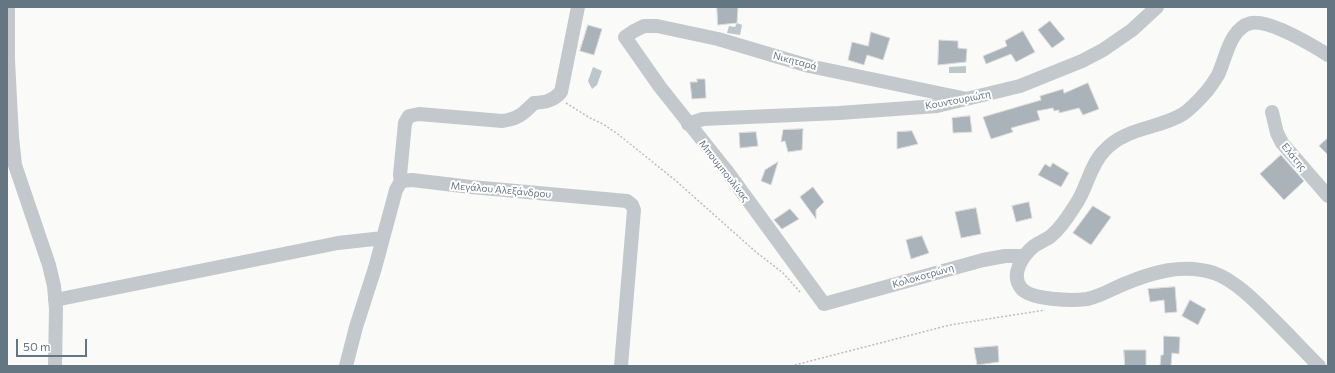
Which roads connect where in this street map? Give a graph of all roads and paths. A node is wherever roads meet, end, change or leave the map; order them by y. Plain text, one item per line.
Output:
1 (8, 7) edge
2 (578, 7) edge
3 (1157, 7) edge
4 (625, 38) joint
5 (1328, 55) edge
6 (561, 92) junction
7 (968, 99) junction
8 (1272, 112) dead end
9 (688, 124) junction
10 (401, 181) junction
11 (1328, 196) edge
12 (383, 238) junction
13 (1024, 256) junction
14 (800, 292) dead end
15 (55, 300) junction
16 (824, 304) joint
17 (1048, 310) dead end
18 (55, 366) edge
19 (346, 366) edge
20 (621, 366) edge
21 (791, 366) edge
22 (1319, 366) edge

1 - 15 street
2 - 6 street
3 - 7 street, Κουντουριώτη
4 - 7 street, Νικηταρά
4 - 9 street, Μπουμπουλίνας
5 - 13 street
6 - 10 street
6 - 14 path
7 - 9 street, Κουντουριώτη
8 - 11 street, Ελάτης
9 - 16 street, Μπουμπουλίνας
10 - 12 street
10 - 20 street, Μεγάλου Αλεξάνδρου
12 - 15 street
12 - 19 street
13 - 16 street, Κολοκοτρώνη
13 - 22 street
15 - 18 street
17 - 21 path

